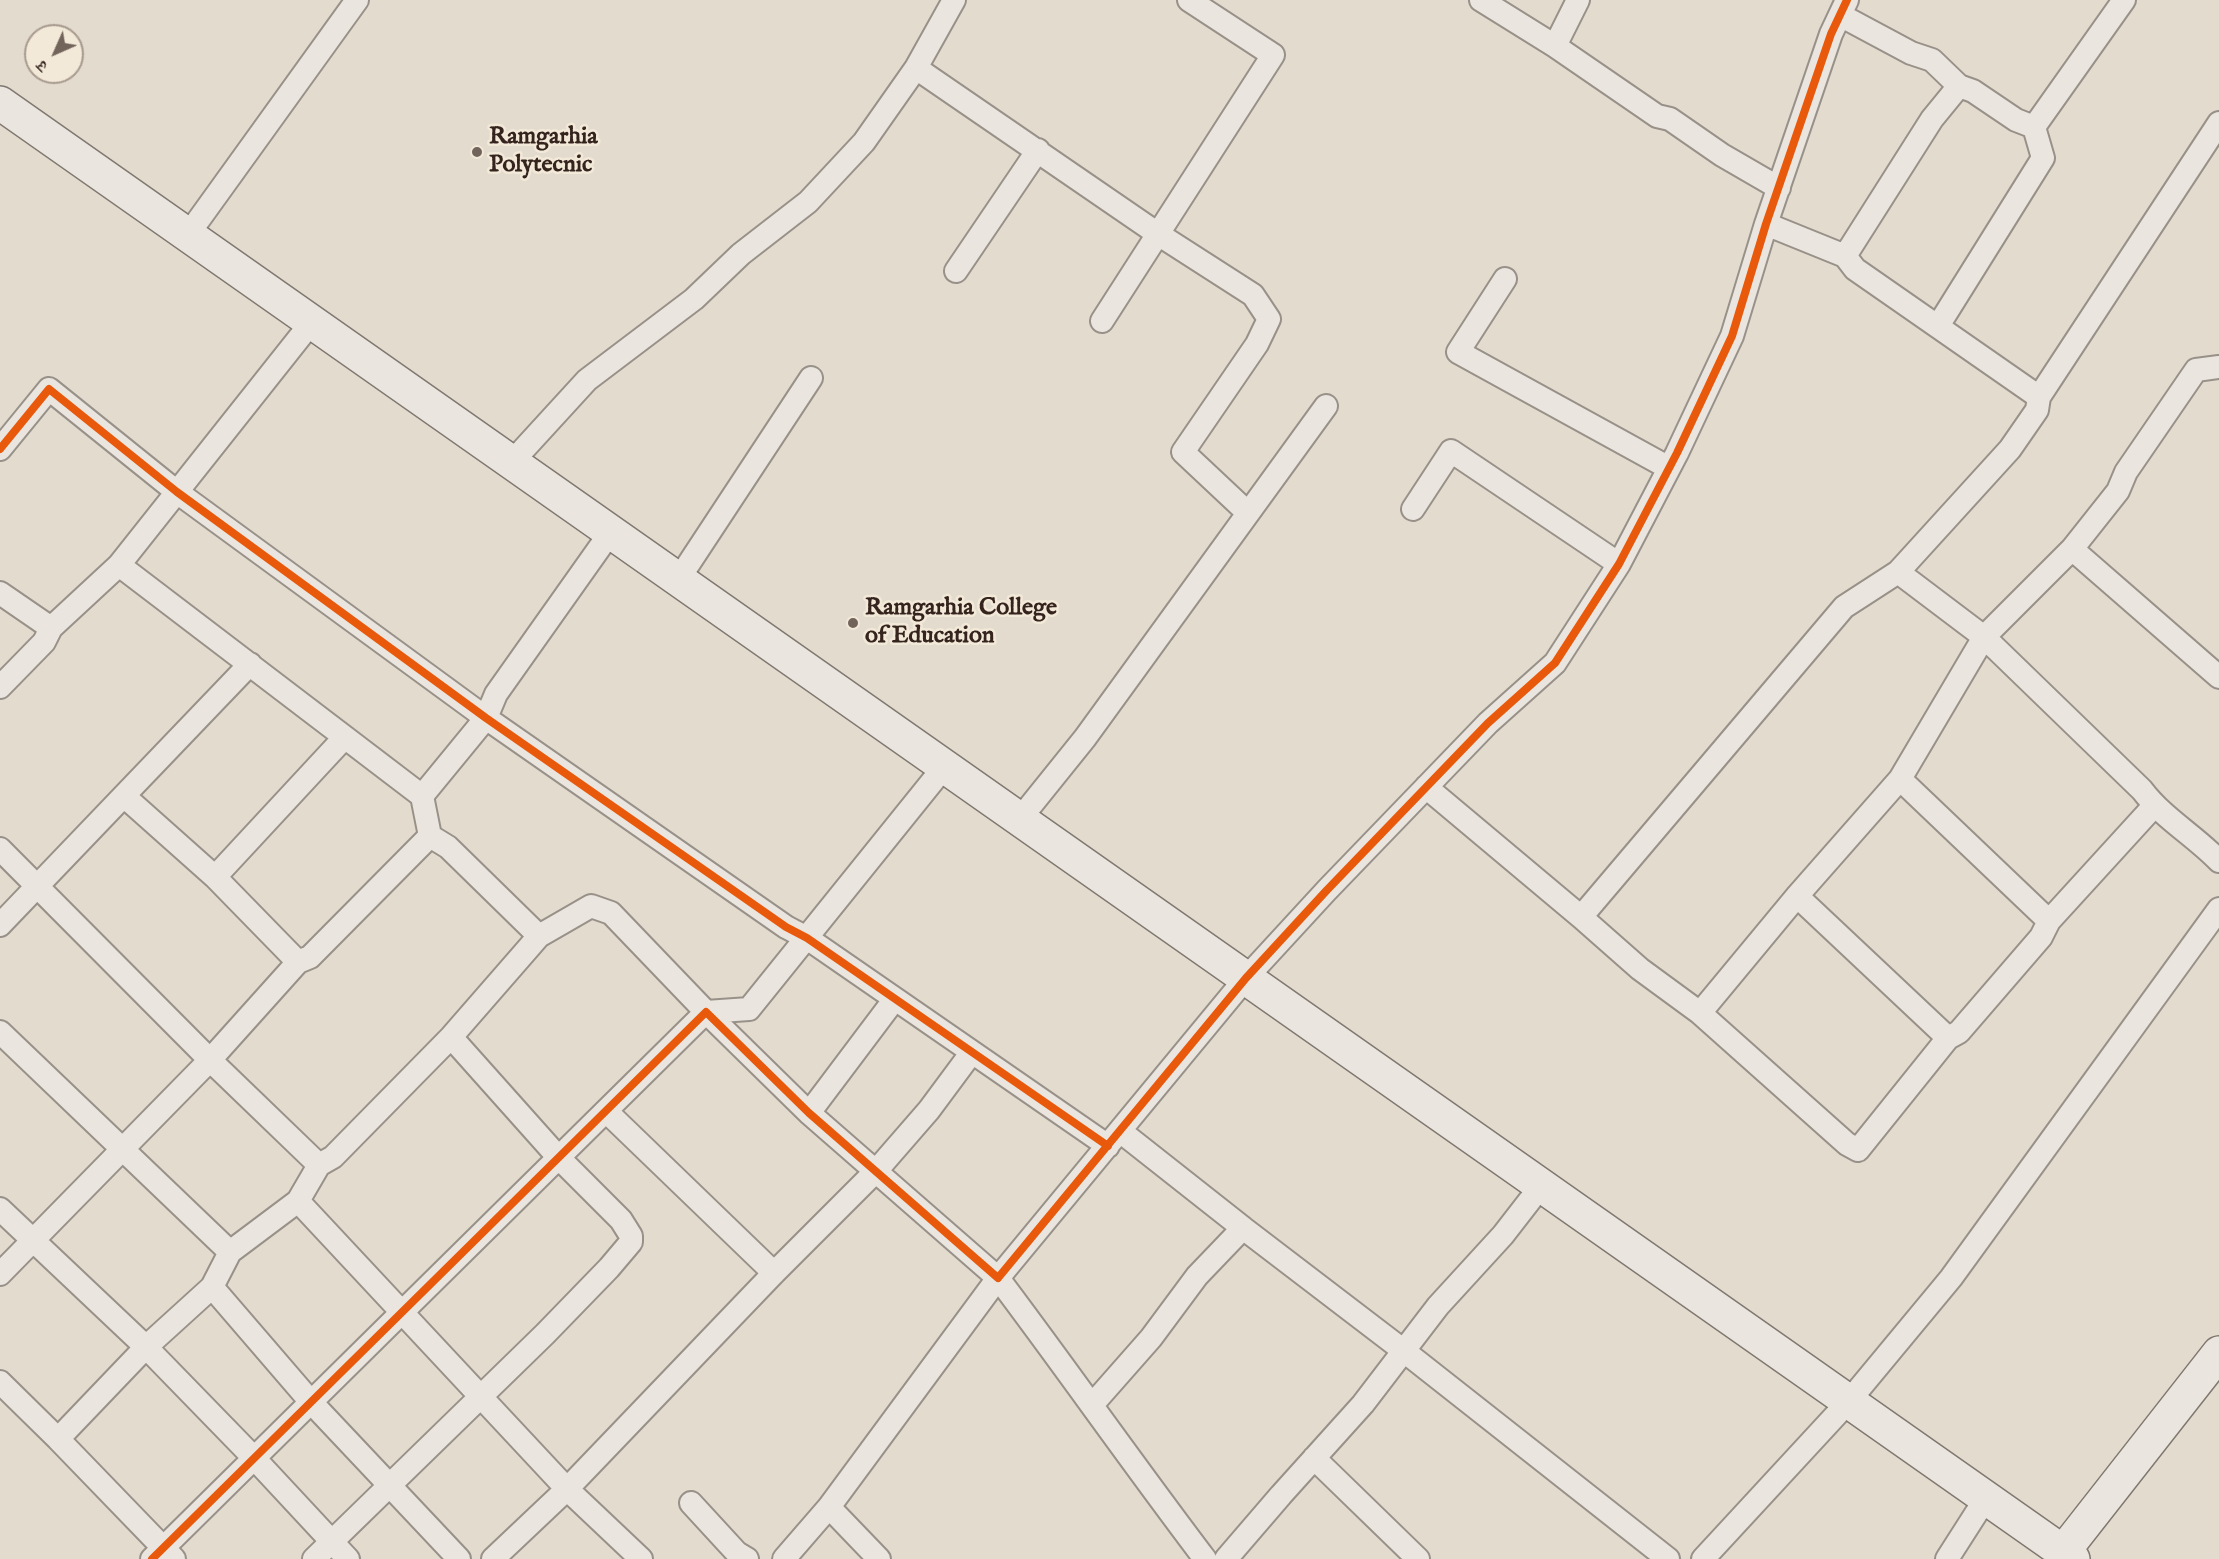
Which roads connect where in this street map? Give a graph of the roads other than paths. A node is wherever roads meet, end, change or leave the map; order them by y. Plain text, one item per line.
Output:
1 (357, 0) edge
2 (954, 0) edge
3 (1189, 0) edge
4 (1481, 0) edge
5 (1578, 0) edge
6 (2124, 0) edge
7 (1843, 7) edge
8 (1555, 46) junction
9 (916, 68) junction
10 (1959, 86) junction
11 (0, 102) edge
12 (2219, 123) edge
13 (2034, 127) junction
14 (1038, 150) junction
15 (1779, 188) junction
16 (1766, 224) junction
17 (1158, 234) junction
18 (187, 236) junction
19 (1845, 256) junction
20 (956, 271) dead end
21 (1505, 279) dead end
22 (1102, 321) dead end
23 (311, 323) junction
24 (1938, 326) junction
25 (2219, 367) edge
26 (811, 378) dead end
27 (2039, 397) junction
28 (1326, 406) dead end
29 (0, 449) edge
30 (511, 463) junction
31 (1669, 468) junction
32 (177, 492) junction
33 (1413, 509) dead end
34 (1248, 513) junction
35 (610, 533) junction
36 (2072, 549) junction
37 (1619, 564) junction
38 (119, 565) junction
39 (1899, 572) junction
40 (678, 580) junction
41 (0, 592) edge
42 (51, 628) junction
43 (1984, 637) junction
44 (250, 664) junction
45 (2219, 678) edge
46 (0, 687) edge
47 (486, 718) junction
48 (344, 738) junction
49 (944, 767) junction
50 (1900, 778) junction
51 (1426, 787) junction
52 (124, 796) junction
53 (422, 796) junction
54 (2154, 806) junction
55 (1019, 820) junction
56 (430, 836) junction
57 (0, 849) edge
58 (2219, 861) edge
59 (215, 877) junction
60 (37, 887) junction
61 (1797, 896) junction
62 (2219, 909) edge
63 (1581, 917) junction
64 (2049, 921) junction
65 (0, 925) edge
66 (539, 936) junction
67 (807, 938) junction
68 (298, 962) junction
69 (1246, 978) junction
70 (894, 1000) junction
71 (706, 1012) junction
72 (1700, 1012) junction
73 (0, 1032) edge
74 (451, 1037) junction
75 (1948, 1038) junction
76 (972, 1052) junction
77 (210, 1060) junction
78 (606, 1111) junction
79 (809, 1113) junction
80 (1114, 1138) junction
81 (122, 1150) junction
82 (559, 1158) junction
83 (319, 1165) junction
84 (876, 1171) junction
85 (1541, 1186) junction
86 (298, 1201) junction
87 (0, 1209) edge
88 (1243, 1228) junction
89 (33, 1241) junction
90 (230, 1252) junction
91 (774, 1273) junction
92 (0, 1274) edge
93 (998, 1278) junction
94 (212, 1287) junction
95 (402, 1313) junction
96 (146, 1347) junction
97 (1404, 1351) junction
98 (2219, 1353) edge
99 (0, 1382) edge
100 (481, 1399) junction
101 (1849, 1401) junction
102 (312, 1402) junction
103 (1092, 1405) junction
104 (58, 1439) junction
105 (254, 1458) junction
106 (1314, 1458) junction
107 (392, 1485) junction
108 (567, 1489) junction
109 (1986, 1498) junction
110 (692, 1503) dead end
111 (829, 1507) junction
112 (332, 1541) junction
113 (163, 1555) edge
114 (2068, 1555) edge
115 (738, 1557) edge
116 (314, 1559) edge
117 (348, 1559) edge
118 (459, 1559) edge
119 (493, 1559) edge
120 (641, 1559) edge
121 (784, 1559) edge
122 (879, 1559) edge
123 (1205, 1559) edge
124 (1226, 1559) edge
125 (1418, 1559) edge
126 (1668, 1559) edge
127 (1703, 1559) edge
128 (1947, 1559) edge

1 - 18 street
2 - 9 street
3 - 17 street
4 - 8 street
5 - 8 street
6 - 13 street
7 - 10 street
7 - 15 street
8 - 15 street
9 - 14 street
9 - 30 street
10 - 13 street
10 - 19 street
11 - 18 main road
12 - 27 street
13 - 24 street
14 - 17 street
14 - 20 street
15 - 16 street
16 - 19 street
16 - 31 street
17 - 22 street
17 - 34 street
18 - 23 main road
19 - 24 street
21 - 31 street
23 - 30 main road
23 - 32 street
24 - 27 street
25 - 36 street
26 - 40 street
27 - 39 street
28 - 34 street
29 - 32 street
30 - 35 main road
31 - 37 street
32 - 38 street
32 - 47 street
33 - 37 street
34 - 55 street
35 - 40 main road
35 - 47 street
36 - 43 street
36 - 45 street
37 - 51 street
38 - 42 street
38 - 44 street
39 - 43 street
39 - 63 street
40 - 49 main road
41 - 42 street
42 - 46 street
43 - 50 street
43 - 54 street
44 - 48 street
44 - 52 street
47 - 53 street
47 - 67 street
48 - 53 street
48 - 59 street
49 - 55 main road
49 - 67 street
50 - 61 street
50 - 64 street
51 - 63 street
51 - 69 street
52 - 59 street
52 - 60 street
53 - 56 street
54 - 58 street
54 - 64 street
55 - 69 main road
56 - 66 street
56 - 68 street
57 - 60 street
59 - 68 street
60 - 65 street
60 - 77 street
61 - 72 street
61 - 75 street
62 - 101 street
63 - 72 street
64 - 75 street
66 - 71 street
66 - 74 street
67 - 70 street
67 - 71 street
68 - 77 street
69 - 80 street
69 - 85 main road
70 - 76 street
70 - 79 street
71 - 78 street
71 - 79 street
72 - 75 street
73 - 81 street
74 - 82 street
74 - 83 street
76 - 80 street
76 - 84 street
77 - 81 street
77 - 83 street
78 - 82 street
78 - 91 street
79 - 84 street
80 - 88 street
80 - 93 street
81 - 89 street
81 - 90 street
82 - 95 street
82 - 100 street
83 - 86 street
84 - 91 street
84 - 93 street
85 - 97 street
85 - 101 main road
86 - 90 street
86 - 95 street
87 - 89 street
88 - 97 street
88 - 103 street
89 - 92 street
89 - 96 street
90 - 94 street
91 - 108 street
93 - 103 street
93 - 111 street
94 - 96 street
94 - 102 street
95 - 100 street
95 - 102 street
96 - 104 street
96 - 105 street
97 - 106 street
97 - 126 street
98 - 114 main road
99 - 104 street
100 - 107 street
100 - 108 street
101 - 109 main road
101 - 127 street
102 - 105 street
102 - 107 street
103 - 123 street
104 - 113 street
105 - 112 street
105 - 113 street
106 - 124 street
106 - 125 street
107 - 112 street
107 - 118 street
108 - 119 street
108 - 120 street
109 - 114 main road
109 - 128 street
110 - 115 street
111 - 121 street
111 - 122 street
112 - 116 street
112 - 117 street

